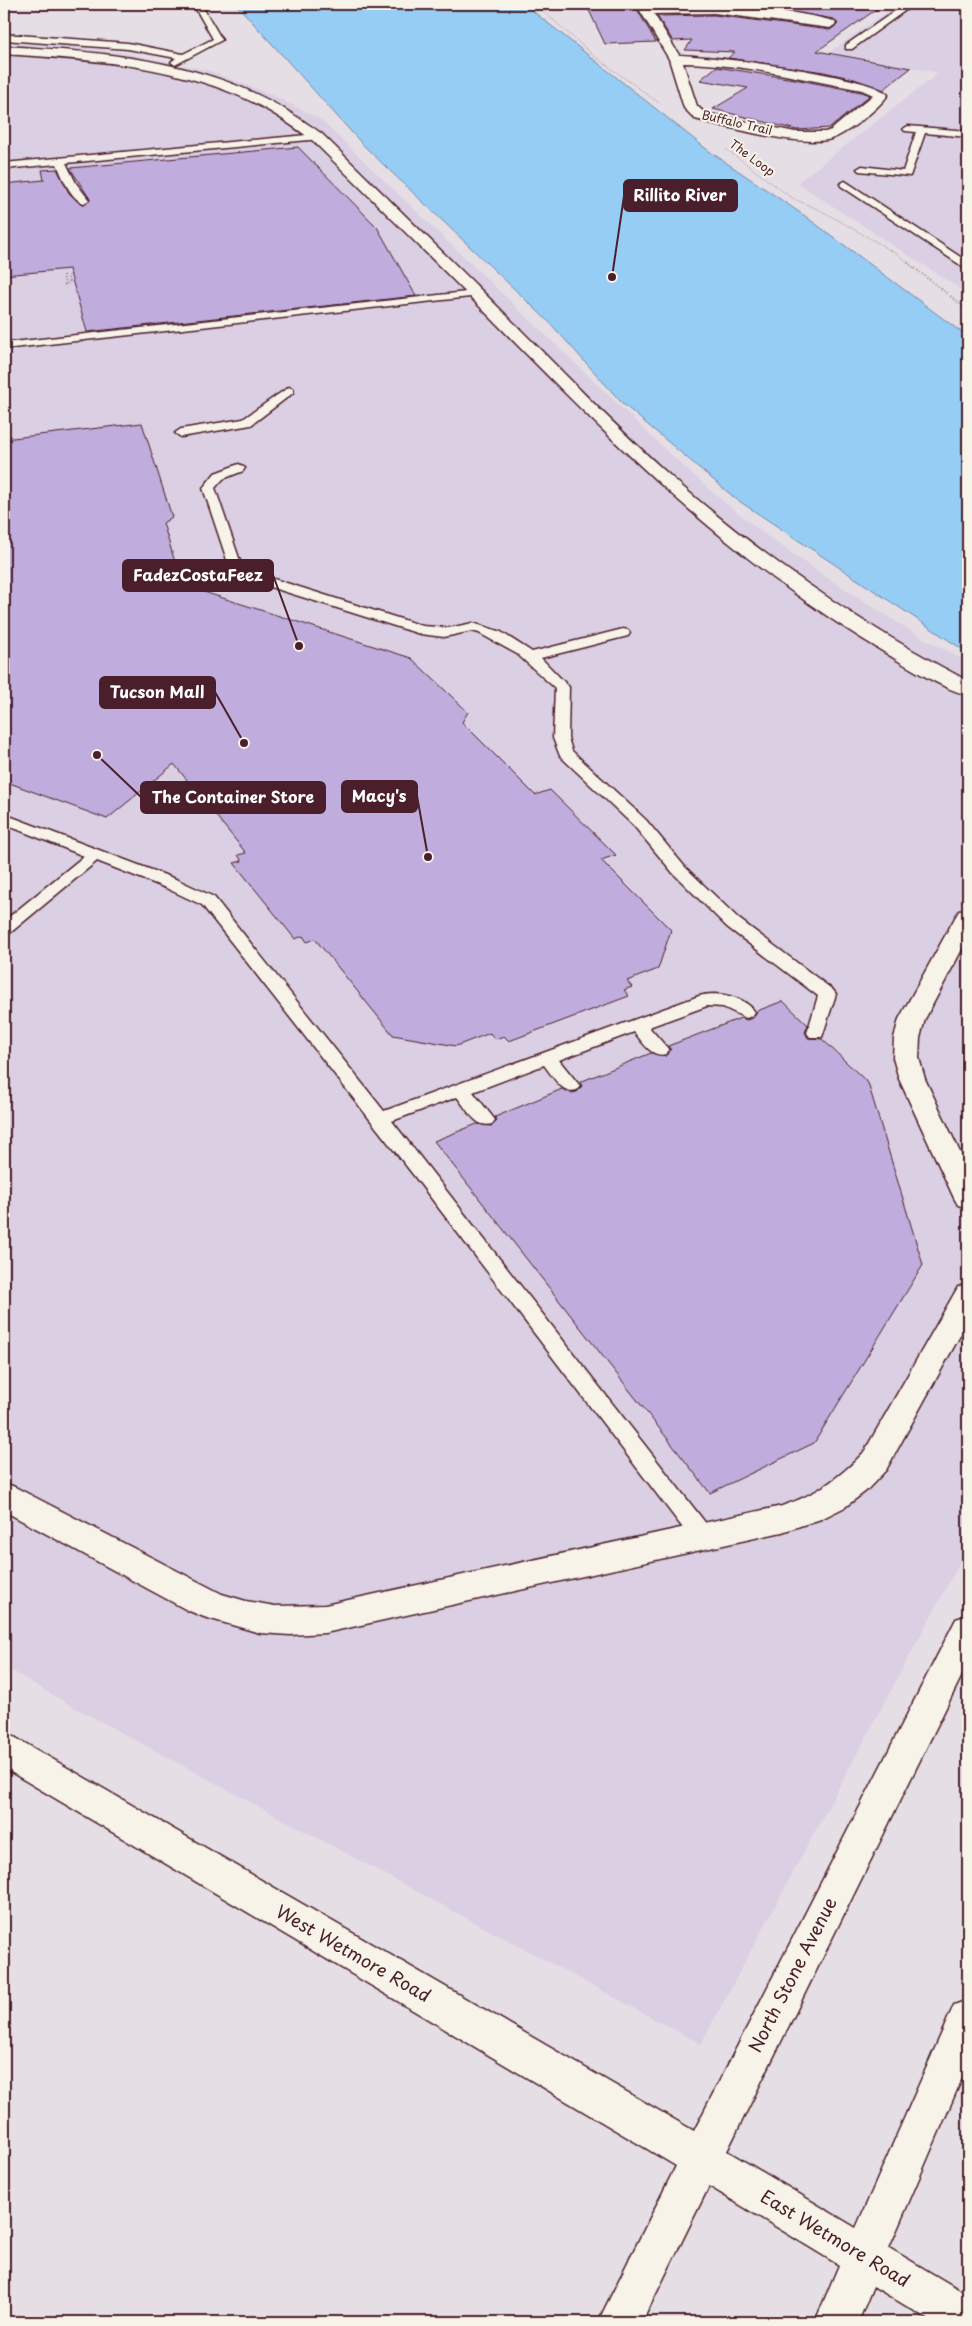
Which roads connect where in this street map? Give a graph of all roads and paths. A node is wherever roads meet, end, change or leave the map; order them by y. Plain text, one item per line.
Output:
1 (197, 4) edge
2 (535, 4) edge
3 (910, 4) edge
4 (644, 8) edge
5 (830, 24) dead end
6 (4, 37) edge
7 (849, 47) dead end
8 (4, 50) edge
9 (184, 58) junction
10 (675, 59) junction
11 (160, 69) junction
12 (662, 105) dead end
13 (908, 130) dead end
14 (921, 131) junction
15 (968, 134) edge
16 (316, 137) junction
17 (722, 146) dead end
18 (60, 161) junction
19 (4, 166) edge
20 (862, 169) dead end
21 (845, 184) dead end
22 (84, 200) dead end
23 (968, 267) edge
24 (72, 274) dead end
25 (63, 275) dead end
26 (475, 294) junction
27 (968, 310) edge
28 (4, 346) edge
29 (289, 391) dead end
30 (181, 433) dead end
31 (239, 468) dead end
32 (623, 633) dead end
33 (529, 657) junction
34 (968, 690) edge
35 (4, 819) edge
36 (95, 855) junction
37 (968, 917) edge
38 (4, 929) edge
39 (746, 1012) dead end
40 (637, 1025) junction
41 (816, 1032) dead end
42 (660, 1050) dead end
43 (548, 1058) junction
44 (571, 1086) dead end
45 (461, 1090) junction
46 (380, 1119) junction
47 (486, 1120) dead end
48 (968, 1198) edge
49 (968, 1296) edge
50 (4, 1496) edge
51 (703, 1537) junction
52 (968, 1628) edge
53 (4, 1749) edge
54 (968, 2019) edge
55 (702, 2159) junction
56 (865, 2257) junction
57 (968, 2319) edge
58 (620, 2322) edge
59 (836, 2322) edge

1 - 9 lane
2 - 12 path
3 - 7 lane
4 - 5 street, Buffalo Trail
4 - 10 street, Buffalo Trail
6 - 9 lane
8 - 11 street
9 - 11 lane
10 - 10 street, Buffalo Trail
11 - 16 street
13 - 14 lane
14 - 15 lane
14 - 20 lane
16 - 18 lane
16 - 26 street
17 - 27 path, The Loop
18 - 19 lane
18 - 22 lane
21 - 23 lane
24 - 25 path
26 - 28 lane
26 - 34 street
29 - 30 lane
31 - 33 lane
32 - 33 lane
33 - 41 lane
35 - 36 lane
36 - 38 lane
36 - 46 lane
37 - 48 street
39 - 40 lane
40 - 42 lane
40 - 43 lane
43 - 44 lane
43 - 45 lane
45 - 46 lane
45 - 47 lane
46 - 51 lane
49 - 51 street
50 - 51 street
52 - 55 street, North Stone Avenue
53 - 55 street, West Wetmore Road
54 - 56 street
55 - 56 street, East Wetmore Road
55 - 58 street, North Stone Avenue
56 - 57 street, East Wetmore Road
56 - 59 street

